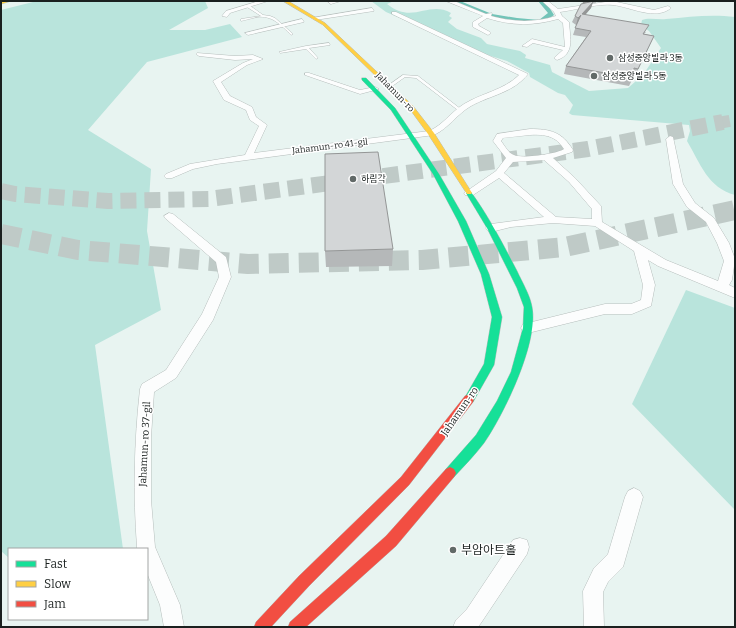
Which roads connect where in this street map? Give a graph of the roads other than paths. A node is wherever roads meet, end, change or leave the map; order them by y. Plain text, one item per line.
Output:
1 (9, 1) edge
2 (264, 1) edge
3 (271, 1) edge
4 (285, 1) edge
5 (328, 1) edge
6 (340, 1) edge
7 (449, 1) edge
8 (457, 1) edge
9 (545, 1) edge
10 (1, 3) edge
11 (368, 5) dead end
12 (248, 6) junction
13 (668, 8) dead end
14 (394, 13) dead end
15 (558, 14) junction
16 (262, 15) junction
17 (225, 16) dead end
18 (487, 16) junction
19 (315, 18) junction
20 (242, 20) dead end
21 (302, 21) junction
22 (282, 25) junction
23 (311, 29) dead end
24 (248, 33) dead end
25 (488, 33) dead end
26 (292, 34) dead end
27 (328, 43) dead end
28 (525, 46) dead end
29 (306, 47) junction
30 (567, 49) junction
31 (280, 52) dead end
32 (199, 54) dead end
33 (316, 58) dead end
34 (556, 58) dead end
35 (307, 74) dead end
36 (359, 74) dead end
37 (390, 86) junction
38 (374, 89) junction
39 (460, 110) junction
40 (431, 133) junction
41 (412, 137) junction
42 (670, 139) dead end
43 (546, 156) junction
44 (248, 157) junction
45 (511, 158) junction
46 (500, 173) junction
47 (169, 176) dead end
48 (469, 192) junction
49 (170, 216) dead end
50 (553, 220) junction
51 (597, 223) junction
52 (492, 228) junction
53 (639, 248) junction
54 (721, 287) junction
55 (735, 293) edge
56 (528, 328) junction
57 (634, 497) dead end
58 (520, 547) dead end
59 (146, 548) edge
60 (148, 552) edge
61 (174, 627) edge
62 (261, 627) edge
63 (295, 627) edge
64 (463, 627) edge
65 (594, 627) edge

1 - 10 main road
2 - 12 street
3 - 21 main road
4 - 19 main road, Jahamun-ro
5 - 6 lane
7 - 18 street
8 - 18 street
9 - 15 street
11 - 19 street
12 - 16 lane
12 - 17 street
13 - 15 street
14 - 39 street
15 - 18 street
15 - 30 street
16 - 20 lane
16 - 22 lane
18 - 25 street
19 - 37 main road, Jahamun-ro
21 - 22 street
21 - 23 main road
22 - 24 street
22 - 26 lane
27 - 29 lane
28 - 30 street
29 - 31 lane
29 - 33 lane
30 - 34 street
32 - 44 street
35 - 38 street, Jahamun-ro
36 - 38 main road, Jahamun-ro
37 - 39 lane
37 - 40 main road, Jahamun-ro
38 - 41 main road, Jahamun-ro
39 - 40 street
40 - 41 street, Jahamun-ro 41-gil
40 - 48 main road, Jahamun-ro
41 - 44 street, Jahamun-ro 41-gil
41 - 62 main road, Jahamun-ro
42 - 54 street
43 - 45 street
43 - 45 street
43 - 51 street
44 - 47 street, Jahamun-ro 41-gil
45 - 46 street
46 - 48 street
46 - 50 street
48 - 52 main road, Jahamun-ro
49 - 59 street, Jahamun-ro 37-gil
50 - 51 street
50 - 52 street
51 - 53 street
52 - 56 main road, Jahamun-ro
53 - 54 street
53 - 56 street
54 - 55 street
56 - 63 main road, Jahamun-ro
57 - 65 street
58 - 64 street
60 - 61 street, Jahamun-ro 37-gil

